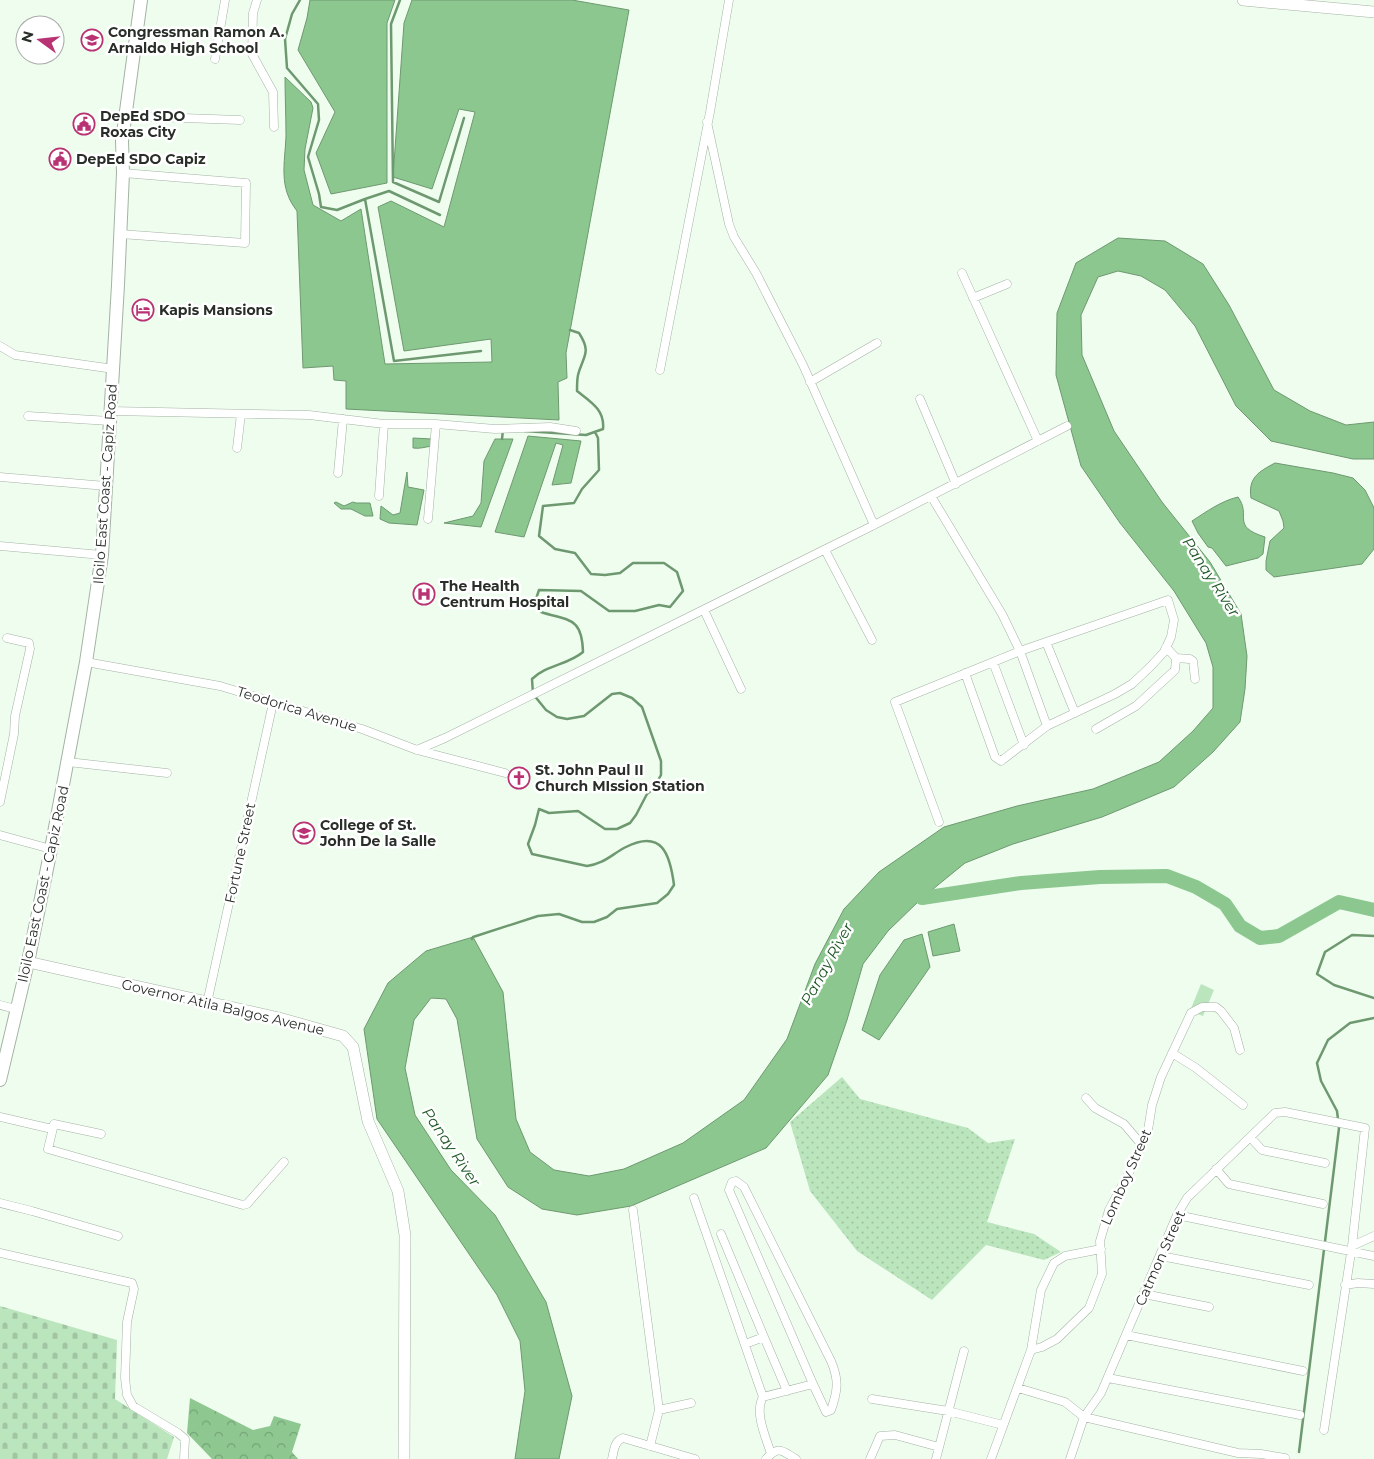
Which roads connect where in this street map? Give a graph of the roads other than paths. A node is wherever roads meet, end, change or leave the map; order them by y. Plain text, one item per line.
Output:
1 (142, 0) edge
2 (225, 0) edge
3 (257, 0) edge
4 (729, 0) edge
5 (1243, 0) edge
6 (1374, 12) edge
7 (215, 59) dead end
8 (124, 116) junction
9 (240, 120) dead end
10 (707, 122) junction
11 (274, 127) dead end
12 (123, 173) junction
13 (120, 234) junction
14 (962, 272) dead end
15 (1007, 284) dead end
16 (973, 298) junction
17 (877, 343) dead end
18 (0, 346) edge
19 (114, 369) junction
20 (660, 370) dead end
21 (810, 382) junction
22 (920, 399) dead end
23 (241, 414) junction
24 (28, 416) dead end
25 (111, 416) junction
26 (343, 419) junction
27 (384, 424) junction
28 (436, 424) junction
29 (1067, 426) dead end
30 (576, 431) dead end
31 (1038, 440) junction
32 (237, 448) dead end
33 (338, 473) dead end
34 (0, 477) edge
35 (956, 484) junction
36 (106, 486) junction
37 (380, 496) dead end
38 (931, 496) junction
39 (428, 519) dead end
40 (874, 525) junction
41 (0, 546) edge
42 (825, 550) junction
43 (102, 555) junction
44 (704, 610) junction
45 (7, 638) dead end
46 (872, 640) dead end
47 (1046, 642) junction
48 (1166, 647) junction
49 (1020, 651) junction
50 (1176, 658) junction
51 (86, 662) junction
52 (993, 662) junction
53 (965, 674) junction
54 (1194, 679) dead end
55 (741, 688) dead end
56 (272, 703) junction
57 (1075, 713) junction
58 (1047, 726) junction
59 (1096, 729) dead end
60 (1024, 745) junction
61 (417, 750) junction
62 (68, 762) junction
63 (167, 773) dead end
64 (505, 774) dead end
65 (0, 802) edge
66 (939, 822) dead end
67 (0, 835) edge
68 (51, 849) junction
69 (28, 962) junction
70 (207, 1003) junction
71 (0, 1005) edge
72 (16, 1009) junction
73 (1240, 1050) dead end
74 (1172, 1053) junction
75 (0, 1080) edge
76 (1086, 1098) dead end
77 (1243, 1105) dead end
78 (0, 1117) edge
79 (52, 1129) junction
80 (101, 1134) dead end
81 (1250, 1138) junction
82 (1142, 1145) junction
83 (284, 1162) dead end
84 (1325, 1163) dead end
85 (1216, 1169) junction
86 (694, 1198) dead end
87 (0, 1204) edge
88 (1323, 1204) dead end
89 (632, 1210) dead end
90 (1177, 1215) junction
91 (720, 1234) dead end
92 (118, 1236) dead end
93 (1374, 1236) edge
94 (1100, 1249) junction
95 (1351, 1249) junction
96 (0, 1253) edge
97 (1161, 1256) junction
98 (1374, 1256) edge
99 (734, 1266) junction
100 (721, 1272) junction
101 (1374, 1284) edge
102 (1309, 1285) dead end
103 (1345, 1285) junction
104 (1144, 1294) junction
105 (1209, 1308) dead end
106 (1126, 1335) junction
107 (764, 1337) junction
108 (745, 1344) junction
109 (1031, 1350) junction
110 (964, 1351) dead end
111 (1303, 1371) dead end
112 (1108, 1378) junction
113 (812, 1384) junction
114 (1018, 1388) junction
115 (787, 1391) junction
116 (763, 1397) junction
117 (872, 1399) dead end
118 (691, 1403) dead end
119 (659, 1410) junction
120 (948, 1411) junction
121 (1300, 1415) dead end
122 (1084, 1417) junction
123 (1003, 1425) junction
124 (1324, 1430) dead end
125 (650, 1446) junction
126 (939, 1447) junction
127 (768, 1456) edge
128 (1236, 1456) edge
129 (1285, 1458) edge
130 (184, 1459) edge
131 (404, 1459) edge
132 (612, 1459) edge
133 (695, 1459) edge
134 (796, 1459) edge
135 (870, 1459) edge
136 (936, 1459) edge
137 (991, 1459) edge
138 (1070, 1459) edge

1 - 8 main road, Iloilo East Coast - Capiz Road
2 - 7 street
3 - 11 street
4 - 10 street
5 - 6 main road
8 - 9 street
8 - 12 main road, Iloilo East Coast - Capiz Road
10 - 20 street
10 - 21 street
12 - 13 main road, Iloilo East Coast - Capiz Road
12 - 13 street
13 - 19 main road, Iloilo East Coast - Capiz Road
14 - 16 street
15 - 16 street
16 - 31 street
17 - 21 street
18 - 19 street
19 - 25 main road, Iloilo East Coast - Capiz Road
21 - 40 street
22 - 35 street
23 - 25 street
23 - 26 street
23 - 32 street
24 - 25 street
25 - 36 main road, Iloilo East Coast - Capiz Road
26 - 27 street
26 - 33 street
27 - 28 street
27 - 37 street
28 - 30 street
28 - 39 street
29 - 31 street
31 - 35 street
34 - 36 street
35 - 38 street
36 - 43 main road, Iloilo East Coast - Capiz Road
38 - 40 street
38 - 49 street
40 - 42 street
41 - 43 street
42 - 44 street
42 - 46 street
43 - 51 main road, Iloilo East Coast - Capiz Road
44 - 55 street
44 - 61 street
45 - 65 street
47 - 48 street
47 - 49 street
47 - 57 street
48 - 50 street
48 - 57 street
49 - 52 street
49 - 58 street
50 - 54 street
50 - 59 street
51 - 56 street, Teodorica Avenue
51 - 62 main road, Iloilo East Coast - Capiz Road
52 - 53 street
52 - 60 street
53 - 60 street
53 - 66 street
56 - 61 street, Teodorica Avenue
56 - 70 street, Fortune Street
57 - 58 street
58 - 60 street
61 - 64 street, Teodorica Avenue
62 - 63 street
62 - 68 main road, Iloilo East Coast - Capiz Road
67 - 68 street
68 - 69 main road, Iloilo East Coast - Capiz Road
69 - 70 main road, Governor Atila Balgos Avenue
69 - 72 main road, Iloilo East Coast - Capiz Road
70 - 131 main road, Governor Atila Balgos Avenue
71 - 72 street
72 - 75 main road, Iloilo East Coast - Capiz Road
73 - 74 street, Lomboy Street
74 - 77 street
74 - 82 street, Lomboy Street
76 - 82 street
78 - 79 street
79 - 80 street
79 - 83 street
81 - 84 street
81 - 85 street, Catmon Street
81 - 95 street, Catmon Street
82 - 94 street, Lomboy Street
85 - 88 street
85 - 90 street, Catmon Street
86 - 100 street
87 - 92 street
89 - 119 street
90 - 95 street
90 - 97 street, Catmon Street
91 - 99 street
93 - 95 street
94 - 109 street, Lomboy Street
94 - 109 street
95 - 98 street
95 - 103 street
96 - 130 street
97 - 102 street
97 - 104 street, Catmon Street
99 - 100 street
99 - 107 street
100 - 108 street
101 - 103 street
103 - 124 street
104 - 105 street
104 - 106 street, Catmon Street
106 - 111 street
106 - 112 street, Catmon Street
107 - 108 street
107 - 115 street
108 - 116 street
109 - 114 street
110 - 120 street
112 - 121 street
112 - 122 street, Catmon Street
113 - 113 street
113 - 115 street
114 - 122 street
114 - 123 street
115 - 116 street
116 - 127 street
117 - 120 street
118 - 119 street
119 - 125 street
120 - 123 street
120 - 126 street
122 - 128 street
122 - 138 street, Catmon Street
123 - 137 street
125 - 132 street
125 - 133 street
126 - 135 street
126 - 136 street
127 - 134 street
128 - 129 street

